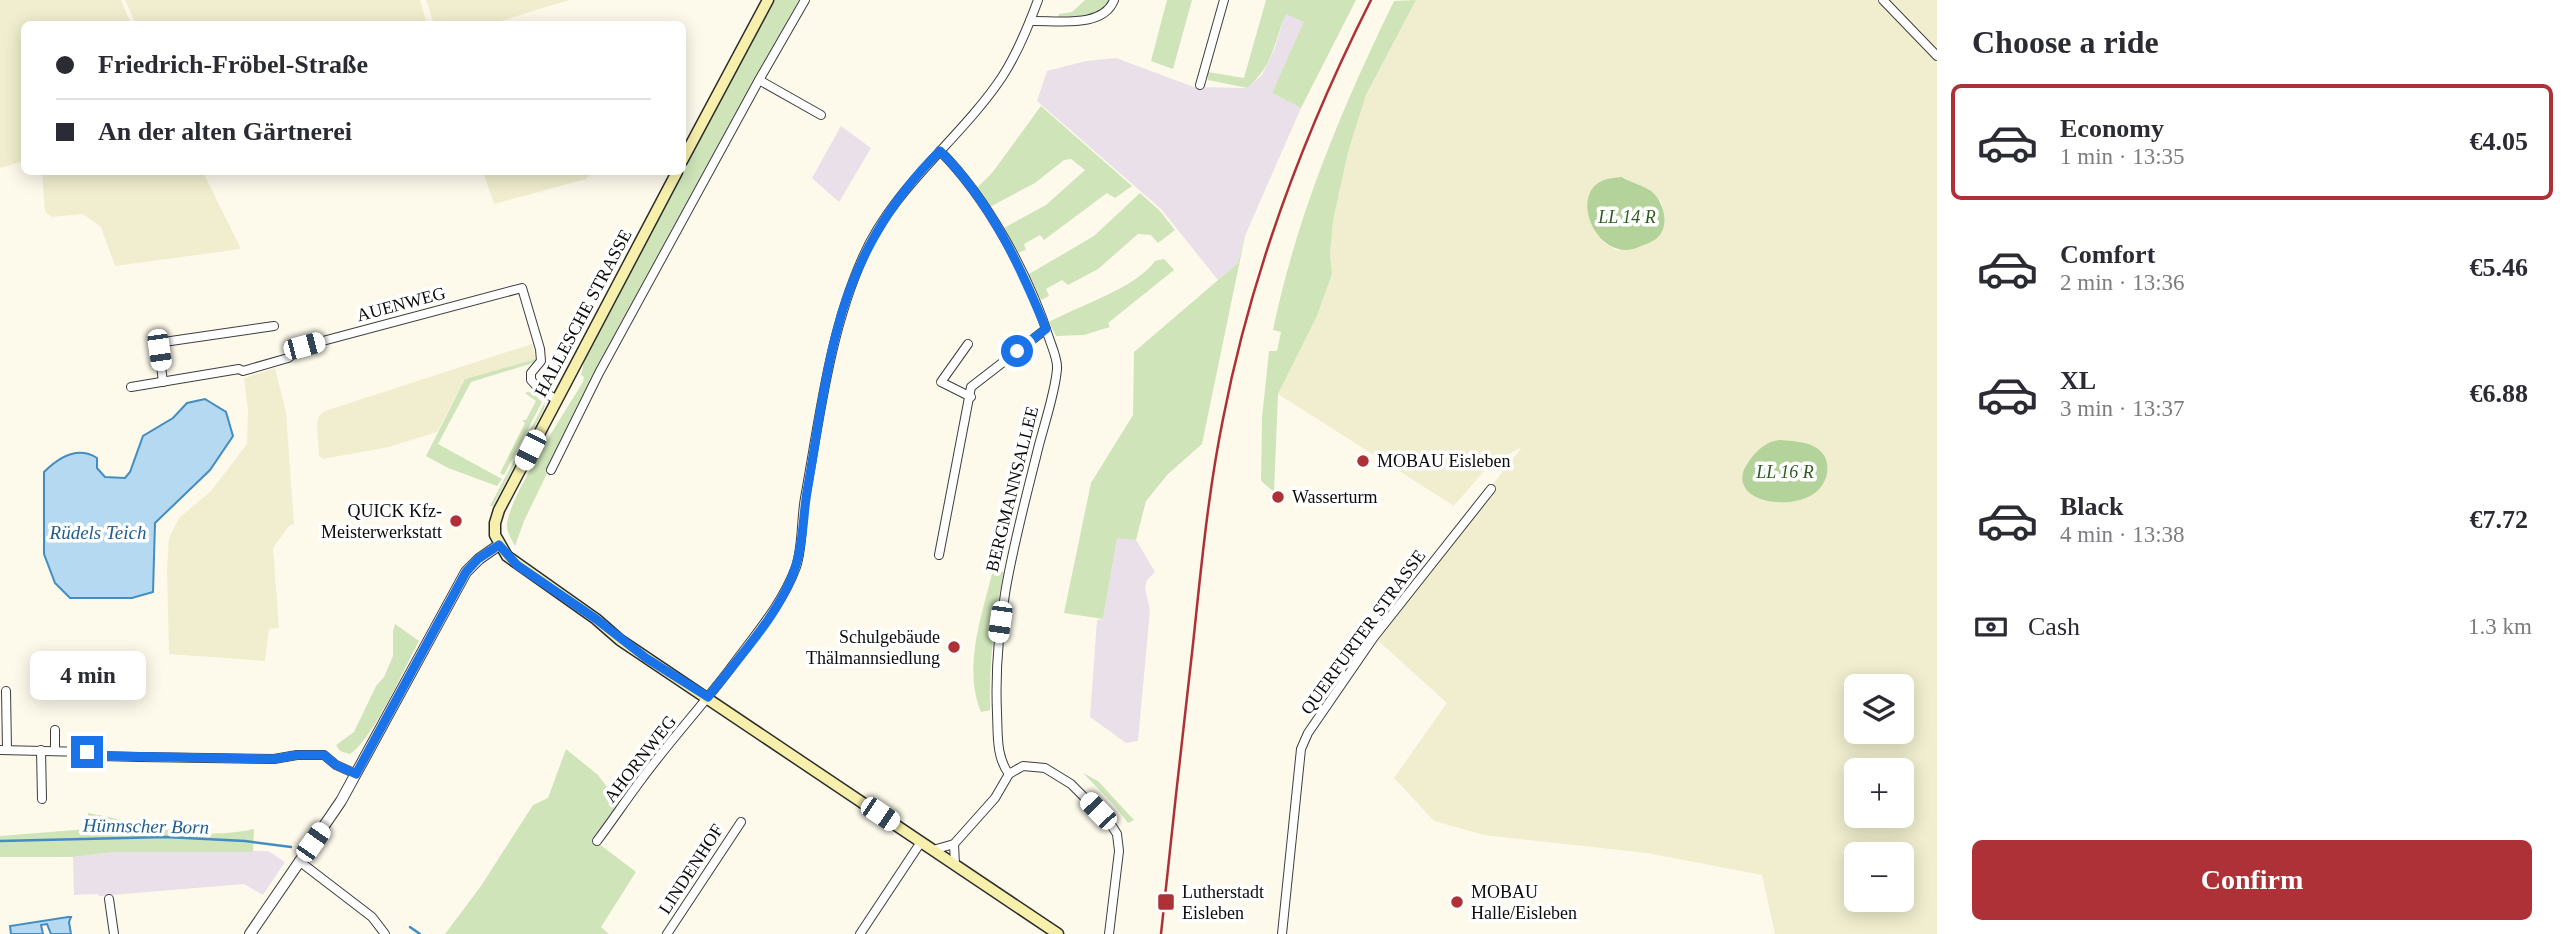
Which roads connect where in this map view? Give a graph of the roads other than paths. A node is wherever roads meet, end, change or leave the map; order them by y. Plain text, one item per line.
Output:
1 (768, 0) edge
2 (805, 0) edge
3 (1038, 0) edge
4 (1114, 0) edge
5 (1224, 0) edge
6 (1883, 0) edge
7 (1030, 21) junction
8 (1937, 55) edge
9 (759, 80) junction
10 (1200, 85) dead end
11 (821, 115) dead end
12 (940, 151) junction
13 (686, 154) edge
14 (675, 175) edge
15 (274, 326) dead end
16 (1046, 329) junction
17 (968, 344) dead end
18 (163, 382) junction
19 (131, 387) dead end
20 (971, 397) junction
21 (557, 400) junction
22 (551, 470) dead end
23 (1491, 489) dead end
24 (499, 545) junction
25 (939, 555) dead end
26 (6, 691) dead end
27 (708, 697) junction
28 (55, 730) dead end
29 (3, 750) edge
30 (38, 750) junction
31 (55, 750) junction
32 (356, 774) junction
33 (1009, 774) junction
34 (42, 799) dead end
35 (741, 822) dead end
36 (597, 841) dead end
37 (921, 842) junction
38 (954, 844) junction
39 (933, 850) junction
40 (299, 861) junction
41 (955, 865) junction
42 (109, 900) dead end
43 (114, 934) edge
44 (250, 934) edge
45 (384, 934) edge
46 (667, 934) edge
47 (860, 934) edge
48 (1058, 934) edge
49 (1109, 934) edge
50 (1282, 934) edge

1 - 13 main road
2 - 9 street
3 - 7 street, AHORNWEG
4 - 7 street
5 - 10 street
6 - 8 street
7 - 12 street, AHORNWEG
9 - 11 street
9 - 22 street
12 - 16 street, BERGMANNSALLEE
12 - 27 street, AHORNWEG
14 - 21 main road, HALLESCHE STRASSE
15 - 18 street
16 - 20 street
16 - 33 street, BERGMANNSALLEE
17 - 20 street
18 - 19 street, AUENWEG
18 - 21 street, AUENWEG
20 - 25 street
21 - 24 main road, HALLESCHE STRASSE
23 - 50 street, QUERFURTER STRASSE
24 - 27 main road
24 - 32 street
26 - 29 street
27 - 36 street, AHORNWEG
27 - 37 main road
28 - 31 street
29 - 30 street
30 - 31 street
30 - 34 street
31 - 32 street
32 - 40 street
33 - 38 street
33 - 49 street
35 - 46 street, LINDENHOF
37 - 39 main road
37 - 47 street
38 - 39 street
38 - 41 street
39 - 41 main road
40 - 44 street
40 - 45 street
41 - 48 main road
42 - 43 street

